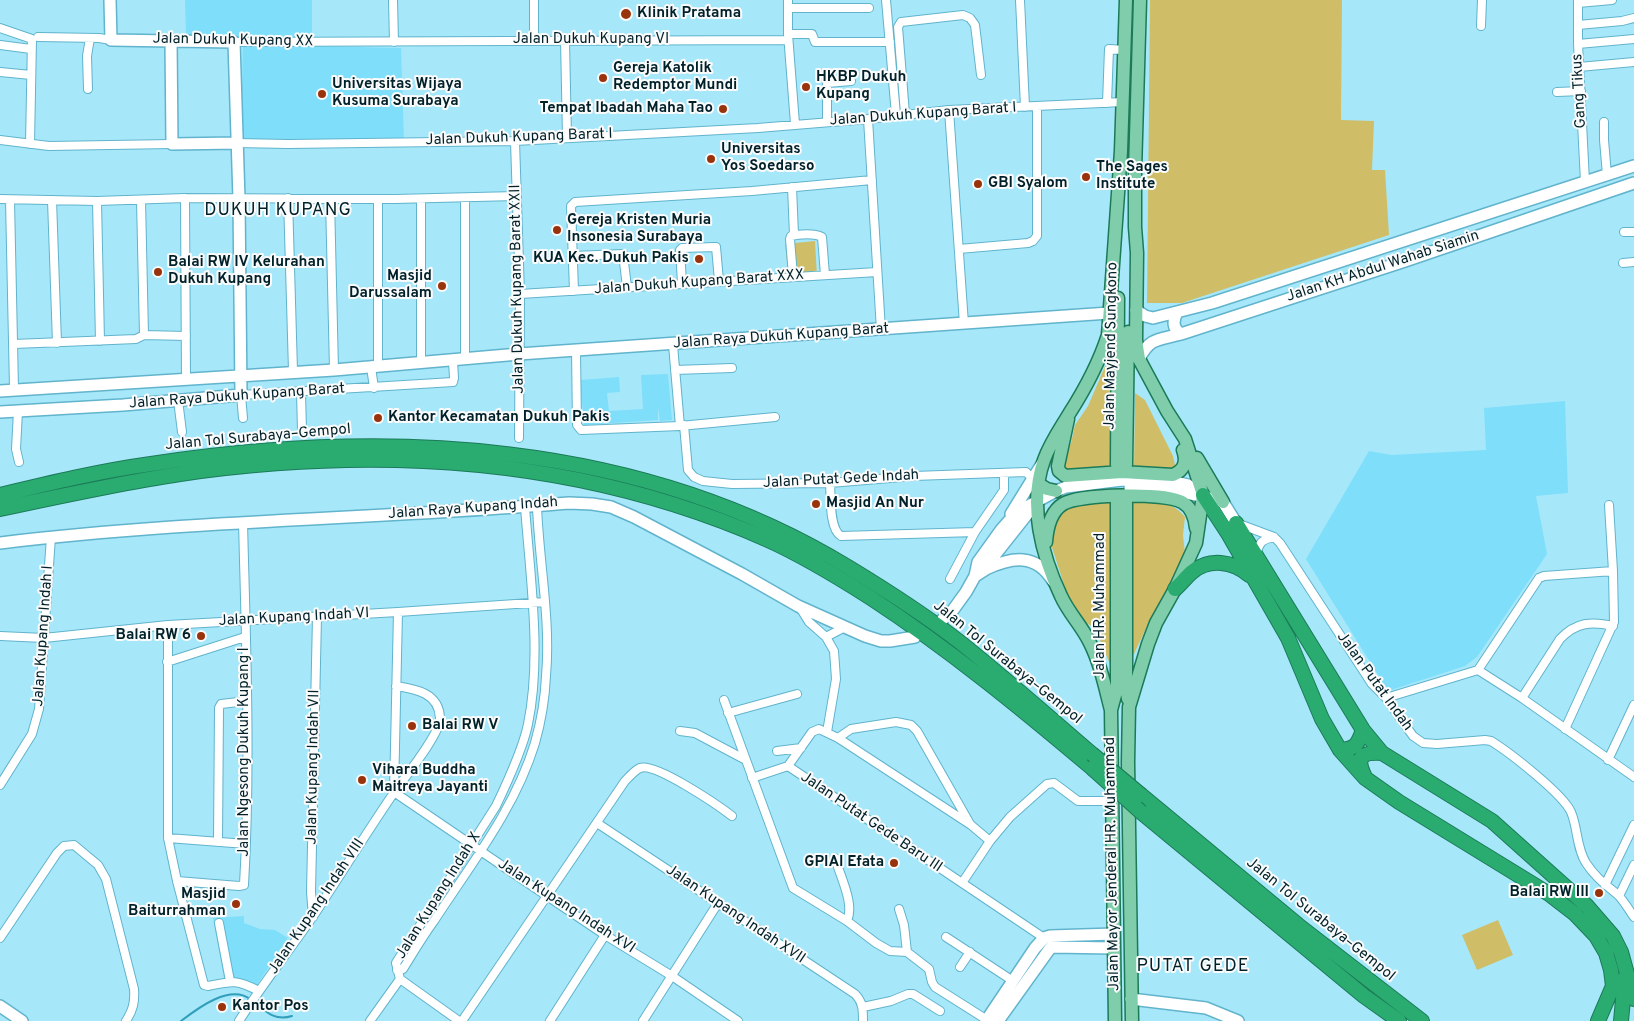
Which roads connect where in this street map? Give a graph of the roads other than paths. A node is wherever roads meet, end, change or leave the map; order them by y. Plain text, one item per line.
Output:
1 (110, 0) edge
2 (394, 0) edge
3 (534, 0) edge
4 (886, 0) edge
5 (1020, 0) edge
6 (1126, 0) edge
7 (1140, 0) edge
8 (1482, 0) edge
9 (1612, 0) edge
10 (1578, 2) edge
11 (788, 4) edge
12 (869, 8) dead end
13 (1634, 18) edge
14 (1578, 25) junction
15 (1481, 26) dead end
16 (0, 28) edge
17 (788, 37) junction
18 (35, 38) junction
19 (90, 38) junction
20 (1634, 39) edge
21 (111, 40) junction
22 (171, 40) junction
23 (534, 40) junction
24 (565, 40) junction
25 (234, 42) junction
26 (394, 42) junction
27 (890, 42) junction
28 (1578, 44) junction
29 (0, 45) edge
30 (31, 49) junction
31 (1124, 50) junction
32 (1634, 62) edge
33 (1579, 67) junction
34 (0, 72) edge
35 (31, 75) junction
36 (981, 75) dead end
37 (851, 81) dead end
38 (88, 90) dead end
39 (1580, 91) junction
40 (1557, 92) dead end
41 (1122, 102) junction
42 (1108, 103) junction
43 (1037, 106) junction
44 (1025, 107) junction
45 (949, 110) junction
46 (905, 114) junction
47 (896, 115) junction
48 (868, 119) junction
49 (827, 122) junction
50 (1604, 122) dead end
51 (794, 124) junction
52 (567, 137) junction
53 (0, 140) edge
54 (515, 141) junction
55 (237, 143) junction
56 (30, 144) junction
57 (172, 144) junction
58 (1631, 167) edge
59 (1611, 174) junction
60 (872, 180) junction
61 (1585, 182) junction
62 (1634, 183) edge
63 (792, 188) junction
64 (1620, 188) junction
65 (516, 196) junction
66 (185, 198) junction
67 (288, 198) junction
68 (465, 198) junction
69 (0, 199) edge
70 (239, 199) junction
71 (330, 199) junction
72 (378, 199) junction
73 (422, 199) junction
74 (10, 200) junction
75 (52, 200) junction
76 (141, 200) junction
77 (97, 201) junction
78 (1135, 227) junction
79 (1116, 230) junction
80 (1624, 232) dead end
81 (1634, 232) edge
82 (794, 235) junction
83 (959, 249) junction
84 (573, 256) junction
85 (1346, 260) junction
86 (1634, 262) edge
87 (1623, 263) dead end
88 (878, 272) junction
89 (825, 274) junction
90 (793, 276) junction
91 (1351, 278) junction
92 (719, 281) junction
93 (682, 283) junction
94 (628, 287) junction
95 (574, 291) junction
96 (520, 294) junction
97 (1136, 310) junction
98 (1176, 312) junction
99 (1109, 313) junction
100 (964, 324) junction
101 (881, 330) junction
102 (1182, 334) junction
103 (186, 336) junction
104 (140, 337) junction
105 (100, 341) junction
106 (56, 343) junction
107 (14, 344) junction
108 (673, 345) junction
109 (576, 350) junction
110 (519, 354) junction
111 (1139, 359) junction
112 (459, 360) junction
113 (421, 363) junction
114 (375, 366) junction
115 (732, 368) dead end
116 (334, 370) junction
117 (675, 370) junction
118 (293, 371) junction
119 (240, 374) junction
120 (186, 379) junction
121 (122, 384) junction
122 (374, 388) junction
123 (14, 390) junction
124 (0, 391) edge
125 (301, 392) junction
126 (241, 395) junction
127 (178, 400) junction
128 (123, 405) junction
129 (18, 410) junction
130 (0, 412) edge
131 (1069, 415) junction
132 (775, 417) dead end
133 (243, 418) dead end
134 (1172, 420) junction
135 (682, 425) junction
136 (302, 431) dead end
137 (182, 432) dead end
138 (519, 438) dead end
139 (1185, 439) junction
140 (19, 462) dead end
141 (1194, 464) junction
142 (1004, 473) junction
143 (1035, 481) junction
144 (1174, 482) junction
145 (830, 483) junction
146 (1056, 491) junction
147 (0, 495) edge
148 (1203, 495) junction
149 (1038, 501) junction
150 (1223, 502) junction
151 (1609, 505) dead end
152 (537, 506) junction
153 (525, 507) junction
154 (0, 509) edge
155 (243, 522) junction
156 (1236, 523) junction
157 (1001, 530) junction
158 (975, 532) junction
159 (51, 537) junction
160 (1274, 537) junction
161 (0, 543) edge
162 (1194, 551) junction
163 (1045, 554) junction
164 (1256, 554) junction
165 (986, 569) junction
166 (1614, 571) junction
167 (975, 576) junction
168 (950, 579) dead end
169 (1175, 589) junction
170 (1262, 592) junction
171 (1061, 596) junction
172 (545, 602) junction
173 (532, 603) junction
174 (798, 606) junction
175 (398, 612) junction
176 (317, 617) junction
177 (942, 620) dead end
178 (245, 621) junction
179 (168, 625) junction
180 (1613, 626) junction
181 (845, 627) junction
182 (0, 636) edge
183 (245, 637) junction
184 (826, 637) junction
185 (915, 637) dead end
186 (44, 638) junction
187 (167, 662) junction
188 (1478, 670) junction
189 (396, 686) junction
190 (797, 694) dead end
191 (1386, 698) junction
192 (1522, 698) junction
193 (724, 700) dead end
194 (247, 701) junction
195 (1634, 705) edge
196 (1129, 707) junction
197 (1111, 710) junction
198 (728, 712) junction
199 (1565, 729) junction
200 (526, 730) junction
201 (1364, 730) junction
202 (680, 731) dead end
203 (827, 732) junction
204 (537, 734) junction
205 (838, 738) junction
206 (801, 748) junction
207 (1340, 750) junction
208 (777, 751) dead end
209 (1382, 753) junction
210 (744, 758) junction
211 (1608, 760) junction
212 (1092, 761) junction
213 (788, 766) junction
214 (1634, 777) edge
215 (752, 778) junction
216 (1366, 778) junction
217 (0, 785) edge
218 (394, 792) junction
219 (1111, 800) junction
220 (732, 816) dead end
221 (597, 823) junction
222 (1634, 825) edge
223 (971, 826) junction
224 (168, 838) junction
225 (990, 841) junction
226 (218, 842) junction
227 (246, 844) junction
228 (472, 845) junction
229 (482, 852) junction
230 (835, 858) dead end
231 (1634, 865) edge
232 (177, 881) junction
233 (448, 883) junction
234 (962, 883) junction
235 (1605, 885) junction
236 (456, 889) junction
237 (547, 896) junction
238 (1619, 896) junction
239 (718, 903) junction
240 (899, 908) dead end
241 (426, 916) junction
242 (313, 917) junction
243 (1634, 917) edge
244 (434, 920) junction
245 (847, 921) junction
246 (219, 923) dead end
247 (605, 934) junction
248 (1114, 934) junction
249 (946, 936) dead end
250 (0, 938) edge
251 (1044, 938) junction
252 (1114, 948) junction
253 (906, 952) junction
254 (970, 952) junction
255 (960, 967) dead end
256 (1626, 968) junction
257 (397, 970) junction
258 (672, 976) junction
259 (400, 979) junction
260 (1013, 981) junction
261 (230, 982) junction
262 (1614, 986) junction
263 (259, 991) junction
264 (1634, 998) edge
265 (1130, 999) junction
266 (0, 1006) edge
267 (940, 1011) dead end
268 (863, 1014) edge
269 (1402, 1015) edge
270 (126, 1020) edge
271 (22, 1021) edge
272 (239, 1021) edge
273 (370, 1021) edge
274 (460, 1021) edge
275 (550, 1021) edge
276 (643, 1021) edge
277 (738, 1021) edge
278 (990, 1021) edge
279 (1115, 1021) edge
280 (1132, 1021) edge
281 (1238, 1021) edge
282 (1422, 1021) edge
283 (1430, 1021) edge
284 (1598, 1021) edge
285 (1612, 1021) edge
286 (1621, 1021) edge

1 - 21 street
2 - 26 street
3 - 23 street
4 - 27 street
5 - 44 street
6 - 31 main road
7 - 78 main road
8 - 15 street
9 - 10 street
10 - 14 street, Gang Tikus
11 - 12 street
11 - 17 street
13 - 14 street
14 - 28 street, Gang Tikus
16 - 18 street
17 - 24 street, Jalan Dukuh Kupang VI
17 - 27 street, Jalan Dukuh Kupang VI
17 - 51 street
18 - 19 street
18 - 30 street
19 - 21 street
19 - 38 street
20 - 28 street
21 - 22 street, Jalan Dukuh Kupang XX
22 - 25 street, Jalan Dukuh Kupang XX
22 - 57 street
23 - 24 street, Jalan Dukuh Kupang VI
23 - 26 street, Jalan Dukuh Kupang VI
24 - 52 street
25 - 26 street, Jalan Dukuh Kupang XX
25 - 55 street
27 - 47 street
28 - 33 street, Gang Tikus
29 - 30 street
30 - 35 street
31 - 41 main road
31 - 42 street
32 - 33 street
33 - 39 street, Gang Tikus
34 - 35 street
35 - 56 street
36 - 46 street
37 - 49 street
39 - 40 street
39 - 61 street, Gang Tikus
41 - 42 street, Jalan Dukuh Kupang Barat I
41 - 79 main road
42 - 43 street, Jalan Dukuh Kupang Barat I
43 - 44 street, Jalan Dukuh Kupang Barat I
43 - 83 street, Jalan Dukuh Kupang Barat I
44 - 45 street, Jalan Dukuh Kupang Barat I
45 - 46 street, Jalan Dukuh Kupang Barat I
45 - 83 street
46 - 47 street, Jalan Dukuh Kupang Barat I
47 - 48 street, Jalan Dukuh Kupang Barat I
48 - 49 street, Jalan Dukuh Kupang Barat I
48 - 60 street
49 - 51 street, Jalan Dukuh Kupang Barat I
50 - 59 street
51 - 52 street, Jalan Dukuh Kupang Barat I
52 - 54 street, Jalan Dukuh Kupang Barat I
53 - 56 street, Jalan Dukuh Kupang Barat I
54 - 55 street, Jalan Dukuh Kupang Barat I
54 - 65 street, Jalan Dukuh Kupang Barat XXII
55 - 57 street, Jalan Dukuh Kupang Barat I
55 - 70 street
56 - 57 street, Jalan Dukuh Kupang Barat I
58 - 59 street, Jalan KH Abdul Wahab Siamin
58 - 62 street
59 - 61 street, Jalan KH Abdul Wahab Siamin
59 - 64 street
60 - 63 street
60 - 88 street
61 - 85 street, Jalan KH Abdul Wahab Siamin
62 - 64 street, Jalan KH Abdul Wahab Siamin
63 - 82 street
63 - 84 street
64 - 91 street, Jalan KH Abdul Wahab Siamin
65 - 68 street
65 - 96 street, Jalan Dukuh Kupang Barat XXII
66 - 70 street
66 - 76 street
66 - 103 street
67 - 70 street
67 - 71 street
67 - 118 street
68 - 73 street
68 - 112 street
69 - 74 street
70 - 119 street
71 - 72 street
71 - 116 street
72 - 73 street
72 - 114 street
73 - 113 street
74 - 75 street
74 - 107 street
75 - 77 street
75 - 106 street
76 - 77 street
76 - 104 street
77 - 105 street
78 - 79 main road, Jalan Mayjend Sungkono
78 - 97 main road
79 - 99 main road
80 - 81 street
82 - 89 street
82 - 90 street
83 - 100 street
84 - 94 street
84 - 95 street
85 - 91 street
85 - 98 street, Jalan KH Abdul Wahab Siamin
86 - 87 street
88 - 89 street, Jalan Dukuh Kupang Barat XXX
88 - 101 street
89 - 90 street, Jalan Dukuh Kupang Barat XXX
90 - 92 street, Jalan Dukuh Kupang Barat XXX
91 - 102 street, Jalan KH Abdul Wahab Siamin
92 - 93 street, Jalan Dukuh Kupang Barat XXX
92 - 93 street
93 - 94 street, Jalan Dukuh Kupang Barat XXX
94 - 95 street, Jalan Dukuh Kupang Barat XXX
95 - 96 street, Jalan Dukuh Kupang Barat XXX
96 - 110 street, Jalan Dukuh Kupang Barat XXII
97 - 98 street, Jalan KH Abdul Wahab Siamin
97 - 111 main road
98 - 102 street
99 - 100 street, Jalan Raya Dukuh Kupang Barat
99 - 131 main road
100 - 101 street, Jalan Raya Dukuh Kupang Barat
101 - 108 street, Jalan Raya Dukuh Kupang Barat
102 - 111 street, Jalan KH Abdul Wahab Siamin
103 - 104 street
103 - 120 street
104 - 105 street
105 - 106 street
106 - 107 street
107 - 123 street
108 - 109 street, Jalan Raya Dukuh Kupang Barat
108 - 117 street, Jalan Putat Gede Indah
109 - 110 street, Jalan Raya Dukuh Kupang Barat
109 - 135 street
110 - 112 street, Jalan Raya Dukuh Kupang Barat
110 - 138 street, Jalan Dukuh Kupang Barat XXII
111 - 134 main road
112 - 113 street, Jalan Raya Dukuh Kupang Barat
112 - 122 street, Jalan Raya Dukuh Kupang Barat
113 - 114 street, Jalan Raya Dukuh Kupang Barat
114 - 116 street, Jalan Raya Dukuh Kupang Barat
114 - 122 street
115 - 117 street
116 - 118 street, Jalan Raya Dukuh Kupang Barat
117 - 135 street, Jalan Putat Gede Indah
118 - 119 street, Jalan Raya Dukuh Kupang Barat
119 - 120 street, Jalan Raya Dukuh Kupang Barat
119 - 126 street
120 - 121 street, Jalan Raya Dukuh Kupang Barat
121 - 123 street, Jalan Raya Dukuh Kupang Barat
121 - 128 street
122 - 125 street, Jalan Raya Dukuh Kupang Barat
123 - 124 street, Jalan Raya Dukuh Kupang Barat
125 - 126 street, Jalan Raya Dukuh Kupang Barat
125 - 136 street
126 - 127 street, Jalan Raya Dukuh Kupang Barat
126 - 133 street
127 - 128 street, Jalan Raya Dukuh Kupang Barat
127 - 137 street
128 - 129 street, Jalan Raya Dukuh Kupang Barat
129 - 130 street, Jalan Raya Dukuh Kupang Barat
129 - 140 street
131 - 134 main road
131 - 143 main road
132 - 135 street
134 - 139 main road
135 - 145 street, Jalan Putat Gede Indah
139 - 141 main road
139 - 150 main road
141 - 144 street
141 - 148 main road
142 - 143 street, Jalan Putat Gede Indah
142 - 145 street, Jalan Putat Gede Indah
142 - 158 street
143 - 146 main road
143 - 149 main road
143 - 157 street
144 - 146 street
144 - 148 street
145 - 158 street
146 - 149 street
147 - 212 highway, Jalan Tol Surabaya–Gempol
148 - 149 street
148 - 150 street
148 - 162 main road
148 - 170 highway
149 - 157 street
149 - 163 main road
149 - 165 street
150 - 156 street
151 - 166 street
152 - 153 street, Jalan Raya Kupang Indah
152 - 172 street, Jalan Kupang Indah X
152 - 174 street, Jalan Raya Kupang Indah
153 - 155 street, Jalan Raya Kupang Indah
153 - 173 street, Jalan Kupang Indah X
154 - 212 highway, Jalan Tol Surabaya–Gempol
155 - 159 street, Jalan Raya Kupang Indah
155 - 178 street, Jalan Ngesong Dukuh Kupang I
156 - 160 street
156 - 164 highway
157 - 167 street
158 - 168 street
159 - 161 street, Jalan Raya Kupang Indah
159 - 186 street, Jalan Kupang Indah I
160 - 164 street
160 - 191 street, Jalan Putat Indah
162 - 163 main road
162 - 169 main road
163 - 171 main road
164 - 201 highway
165 - 167 street
165 - 171 street
166 - 180 street
166 - 188 street
167 - 177 street
169 - 170 highway
169 - 196 main road
170 - 207 highway
171 - 197 main road
172 - 173 street, Jalan Kupang Indah VI
172 - 204 street, Jalan Kupang Indah X
173 - 175 street, Jalan Kupang Indah VI
173 - 200 street, Jalan Kupang Indah X
174 - 181 street, Jalan Raya Kupang Indah
174 - 184 street
175 - 176 street, Jalan Kupang Indah VI
175 - 189 street
176 - 178 street, Jalan Kupang Indah VI
176 - 242 street, Jalan Kupang Indah VII
178 - 179 street, Jalan Kupang Indah VI
178 - 183 street, Jalan Ngesong Dukuh Kupang I
179 - 186 street, Jalan Kupang Indah VI
179 - 187 street
180 - 192 street
180 - 199 street
181 - 184 street
181 - 185 street, Jalan Raya Kupang Indah
182 - 186 street, Jalan Kupang Indah VI
183 - 187 street
183 - 194 street, Jalan Ngesong Dukuh Kupang I
184 - 203 street
186 - 217 street, Jalan Kupang Indah I
187 - 224 street
188 - 191 street
188 - 192 street
189 - 218 street
189 - 218 street, Jalan Kupang Indah VIII
190 - 198 street
191 - 235 street, Jalan Putat Indah
192 - 199 street
193 - 198 street
194 - 226 street
194 - 227 street, Jalan Ngesong Dukuh Kupang I
195 - 211 street
196 - 197 main road, Jalan HR. Muhammad
196 - 265 main road, Jalan Mayor Jenderal HR. Muhammad
197 - 219 main road, Jalan Mayor Jenderal HR. Muhammad
198 - 210 street
199 - 211 street
200 - 204 street
200 - 228 street, Jalan Kupang Indah X
201 - 207 highway
201 - 209 highway
202 - 210 street
203 - 205 street
203 - 206 street
204 - 229 street, Jalan Kupang Indah X
205 - 223 street
205 - 223 street
206 - 208 street
206 - 213 street
207 - 216 highway
209 - 216 highway
209 - 256 highway
210 - 215 street
211 - 214 street
212 - 269 highway, Jalan Tol Surabaya–Gempol, bridge
212 - 269 highway, Jalan Tol Surabaya–Gempol, bridge
213 - 215 street, Jalan Putat Gede Baru III
213 - 234 street, Jalan Putat Gede Baru III
215 - 245 street
216 - 262 highway
218 - 228 street, Jalan Kupang Indah XVI
218 - 242 street, Jalan Kupang Indah VIII
219 - 225 street
219 - 248 main road, Jalan Mayor Jenderal HR. Muhammad
220 - 221 street
221 - 237 street
221 - 239 street, Jalan Kupang Indah XVII
222 - 235 street
223 - 225 street
224 - 226 street
224 - 232 street
225 - 234 street
226 - 227 street
227 - 232 street, Jalan Ngesong Dukuh Kupang I
228 - 229 street, Jalan Kupang Indah XVI
228 - 233 street, Jalan Kupang Indah X
229 - 236 street, Jalan Kupang Indah X
229 - 237 street, Jalan Kupang Indah XVI
230 - 245 street
231 - 238 street
232 - 261 street
233 - 236 street
233 - 241 street, Jalan Kupang Indah X
234 - 251 street, Jalan Putat Gede Baru III
235 - 238 street, Jalan Putat Indah
236 - 244 street, Jalan Kupang Indah X
237 - 247 street, Jalan Kupang Indah XVI
237 - 274 street
238 - 243 street, Jalan Putat Indah
239 - 258 street
239 - 268 street, Jalan Kupang Indah XVII
240 - 253 street
241 - 244 street
241 - 257 street, Jalan Kupang Indah X
242 - 263 street, Jalan Kupang Indah VIII
244 - 257 street, Jalan Kupang Indah X
245 - 253 street
246 - 261 street
247 - 258 street, Jalan Kupang Indah XVI
247 - 275 street
248 - 251 street
248 - 252 main road, Jalan Mayor Jenderal HR. Muhammad
249 - 254 street
250 - 270 street
251 - 260 street
252 - 278 street
252 - 279 main road, Jalan Mayor Jenderal HR. Muhammad
253 - 278 street
254 - 255 street
254 - 260 street
256 - 264 highway
256 - 286 highway
257 - 259 street
258 - 276 street
258 - 277 street, Jalan Kupang Indah XVI
259 - 273 street
259 - 274 street
260 - 278 street
261 - 263 street
262 - 284 highway
262 - 285 highway
263 - 272 street, Jalan Kupang Indah VIII
265 - 280 main road, Jalan Mayor Jenderal HR. Muhammad
265 - 281 street
266 - 271 street
267 - 268 street
269 - 282 highway, Jalan Tol Surabaya–Gempol
269 - 283 highway

